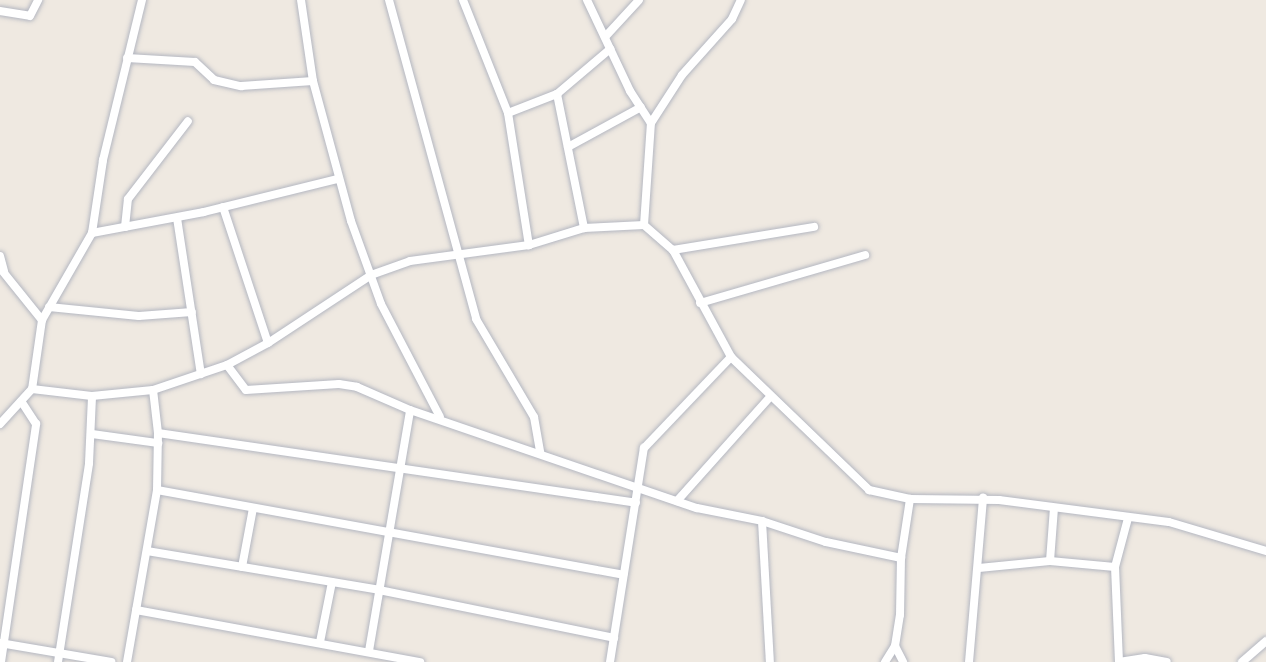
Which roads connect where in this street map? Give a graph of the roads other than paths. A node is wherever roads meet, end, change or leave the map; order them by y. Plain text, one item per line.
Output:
1 (38, 0) edge
2 (142, 0) edge
3 (301, 0) edge
4 (388, 0) edge
5 (463, 0) edge
6 (587, 0) edge
7 (639, 0) edge
8 (741, 0) edge
9 (0, 11) edge
10 (605, 37) junction
11 (610, 49) junction
12 (127, 58) junction
13 (313, 81) junction
14 (557, 94) junction
15 (641, 108) junction
16 (508, 113) junction
17 (189, 121) dead end
18 (651, 123) junction
19 (568, 147) junction
20 (337, 179) junction
21 (223, 207) junction
22 (177, 218) junction
23 (644, 225) junction
24 (125, 227) junction
25 (814, 227) dead end
26 (584, 228) junction
27 (92, 233) junction
28 (529, 245) junction
29 (673, 250) junction
30 (865, 255) dead end
31 (0, 256) edge
32 (456, 256) junction
33 (2, 270) edge
34 (371, 275) junction
35 (700, 303) junction
36 (49, 307) junction
37 (192, 312) junction
38 (42, 320) junction
39 (268, 343) junction
40 (731, 357) junction
41 (227, 365) junction
42 (201, 374) junction
43 (32, 389) junction
44 (153, 390) junction
45 (92, 396) junction
46 (769, 398) junction
47 (21, 401) junction
48 (410, 410) junction
49 (440, 417) junction
50 (0, 424) edge
51 (158, 433) junction
52 (92, 434) junction
53 (158, 443) junction
54 (540, 452) junction
55 (400, 470) junction
56 (638, 488) junction
57 (157, 490) junction
58 (982, 498) junction
59 (910, 499) junction
60 (677, 501) junction
61 (636, 503) junction
62 (253, 508) junction
63 (1054, 508) junction
64 (1128, 518) junction
65 (762, 521) junction
66 (389, 532) junction
67 (147, 551) junction
68 (1266, 551) edge
69 (900, 558) junction
70 (1050, 561) junction
71 (242, 567) junction
72 (1115, 567) junction
73 (978, 568) junction
74 (623, 575) junction
75 (332, 582) junction
76 (379, 590) junction
77 (136, 610) junction
78 (614, 638) junction
79 (1266, 641) edge
80 (320, 642) junction
81 (2, 643) edge
82 (895, 646) junction
83 (369, 651) junction
84 (58, 657) edge
85 (1, 662) edge
86 (111, 662) edge
87 (126, 662) edge
88 (420, 662) edge
89 (610, 662) edge
90 (770, 662) edge
91 (885, 662) edge
92 (903, 662) edge
93 (969, 662) edge
94 (1119, 662) edge
95 (1167, 662) edge
96 (1242, 662) edge

1 - 9 street
2 - 12 street
3 - 13 street
4 - 32 street
5 - 16 street
6 - 10 street
7 - 10 street
8 - 18 street
10 - 11 street
11 - 14 street
11 - 15 street
12 - 13 street
12 - 27 street
13 - 20 street
14 - 16 street
14 - 19 street
15 - 18 street
15 - 19 street
16 - 28 street
17 - 24 street
18 - 23 street
19 - 26 street
20 - 21 street
20 - 34 street
21 - 22 street
21 - 39 street
22 - 24 street
22 - 37 street
23 - 26 street
23 - 29 street
24 - 27 street
25 - 29 street
26 - 28 street
27 - 36 street
28 - 32 street
29 - 35 street
30 - 35 street
31 - 33 street
32 - 34 street
32 - 54 street
33 - 38 street
34 - 39 street
34 - 49 street
35 - 40 street
36 - 37 street
36 - 38 street
37 - 42 street
38 - 43 street
39 - 41 street
40 - 46 street
40 - 56 street
41 - 42 street
41 - 48 street
42 - 44 street
43 - 45 street
43 - 47 street
44 - 45 street
44 - 51 street
45 - 52 street
46 - 59 street
46 - 60 street
47 - 50 street
47 - 81 street
48 - 49 street
48 - 55 street
49 - 54 street
51 - 53 street
51 - 55 street
52 - 53 street
52 - 84 street
53 - 57 street
54 - 56 street
55 - 61 street
55 - 66 street
56 - 60 street
56 - 61 street
57 - 62 street
57 - 67 street
58 - 59 street
58 - 63 street
58 - 73 street
59 - 69 street
60 - 65 street
61 - 74 street
62 - 66 street
62 - 71 street
63 - 64 street
63 - 70 street
64 - 68 street
64 - 72 street
65 - 69 street
65 - 90 street
66 - 74 street
66 - 76 street
67 - 71 street
67 - 77 street
69 - 82 street
70 - 72 street
70 - 73 street
71 - 75 street
72 - 94 street
73 - 93 street
74 - 78 street
75 - 76 street
75 - 80 street
76 - 78 street
76 - 83 street
77 - 80 street
77 - 87 street
78 - 89 street
79 - 96 street
80 - 83 street
81 - 84 street
81 - 85 street
82 - 91 street
82 - 92 street
83 - 88 street
84 - 86 street
94 - 95 street

